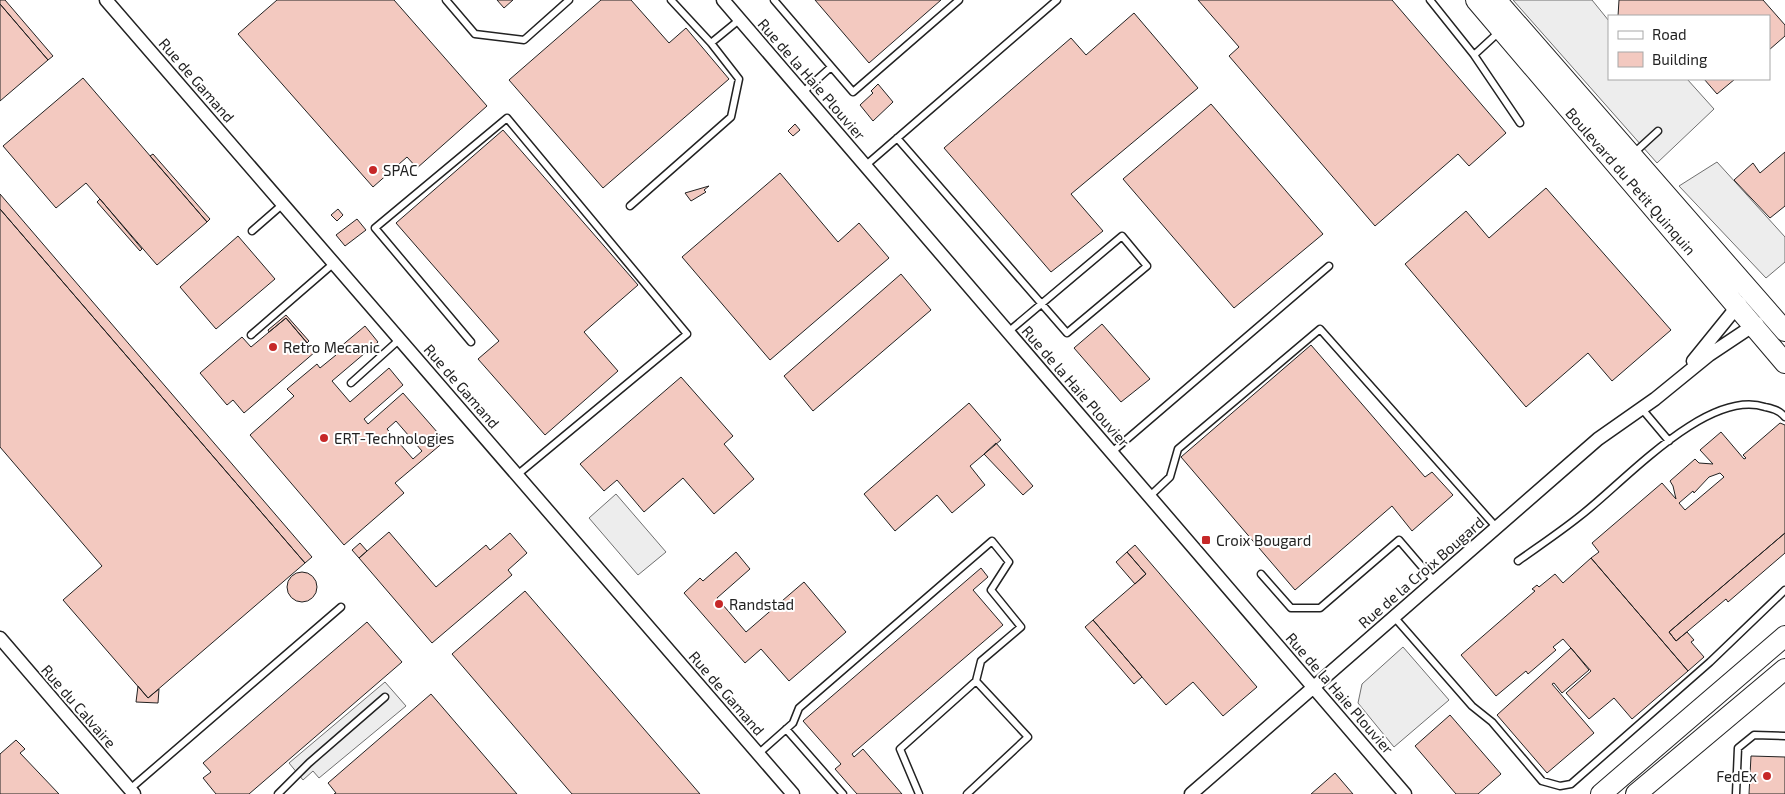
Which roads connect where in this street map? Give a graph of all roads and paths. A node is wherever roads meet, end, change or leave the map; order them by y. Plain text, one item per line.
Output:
1 (106, 0) edge
2 (446, 0) edge
3 (569, 0) edge
4 (671, 0) edge
5 (723, 0) edge
6 (774, 0) edge
7 (959, 0) edge
8 (1057, 0) edge
9 (1430, 0) edge
10 (1476, 0) edge
11 (1496, 0) edge
12 (739, 20) junction
13 (1507, 24) junction
14 (711, 44) junction
15 (1474, 55) junction
16 (831, 67) junction
17 (802, 93) junction
18 (1520, 123) dead end
19 (1658, 131) dead end
20 (897, 138) junction
21 (1625, 162) junction
22 (865, 166) junction
23 (283, 204) junction
24 (630, 206) dead end
25 (252, 231) dead end
26 (334, 263) junction
27 (1329, 266) dead end
28 (1744, 299) junction
29 (1042, 304) junction
30 (1762, 319) junction
31 (1785, 331) edge
32 (1008, 332) junction
33 (251, 335) dead end
34 (400, 339) junction
35 (471, 342) dead end
36 (1785, 363) edge
37 (1677, 380) junction
38 (351, 383) dead end
39 (1642, 409) junction
40 (1785, 417) edge
41 (1669, 441) junction
42 (1112, 452) junction
43 (518, 475) junction
44 (1150, 496) junction
45 (1496, 528) junction
46 (1518, 561) dead end
47 (1261, 574) dead end
48 (1435, 582) junction
49 (1785, 590) edge
50 (341, 607) dead end
51 (1395, 618) junction
52 (1785, 636) edge
53 (0, 638) edge
54 (1785, 669) edge
55 (976, 682) junction
56 (1314, 688) junction
57 (386, 697) dead end
58 (786, 729) junction
59 (1785, 736) edge
60 (758, 754) junction
61 (132, 792) edge
62 (278, 794) edge
63 (793, 794) edge
64 (843, 794) edge
65 (918, 794) edge
66 (967, 794) edge
67 (1191, 794) edge
68 (1405, 794) edge
69 (1601, 794) edge
70 (1636, 794) edge
71 (1736, 794) edge

1 - 23 street, Rue de Gamand
2 - 3 lane
4 - 14 lane
5 - 12 street, Rue de la Haie Plouvier
6 - 16 lane
7 - 16 lane
8 - 20 lane
9 - 15 lane
10 - 13 main road, Boulevard du Petit Quinquin
11 - 13 main road, Boulevard du Petit Quinquin
12 - 14 lane
12 - 17 street, Rue de la Haie Plouvier
13 - 15 lane
13 - 21 main road, Boulevard du Petit Quinquin
14 - 24 lane
15 - 18 lane
16 - 17 lane
17 - 22 street, Rue de la Haie Plouvier
19 - 21 lane
20 - 22 lane
20 - 29 lane
21 - 28 main road, Boulevard du Petit Quinquin
22 - 32 street, Rue de la Haie Plouvier
23 - 25 lane
23 - 26 street, Rue de Gamand
26 - 33 lane
26 - 34 street, Rue de Gamand
27 - 42 lane
28 - 30 main road, Boulevard du Petit Quinquin
28 - 37 street
29 - 29 lane
29 - 32 lane
30 - 31 main road, Boulevard du Petit Quinquin
30 - 36 main road, Boulevard du Petit Quinquin
30 - 37 street
32 - 42 street, Rue de la Haie Plouvier
34 - 38 lane
34 - 43 street, Rue de Gamand
35 - 43 lane
37 - 39 street, Rue de la Croix Bougard
39 - 41 lane
39 - 45 street, Rue de la Croix Bougard
40 - 41 lane
41 - 46 lane
42 - 44 street, Rue de la Haie Plouvier
43 - 60 street, Rue de Gamand
44 - 45 lane
44 - 56 street, Rue de la Haie Plouvier
45 - 48 street, Rue de la Croix Bougard
47 - 48 lane
48 - 51 street, Rue de la Croix Bougard
49 - 51 lane
50 - 61 lane
51 - 56 street, Rue de la Croix Bougard
52 - 69 main road
53 - 61 street, Rue du Calvaire
54 - 70 main road
55 - 58 lane
55 - 65 lane
55 - 66 lane
56 - 67 street, Rue de la Croix Bougard
56 - 68 street, Rue de la Haie Plouvier
57 - 62 lane
58 - 60 lane
58 - 64 lane
59 - 71 lane
60 - 63 street, Rue de Gamand

